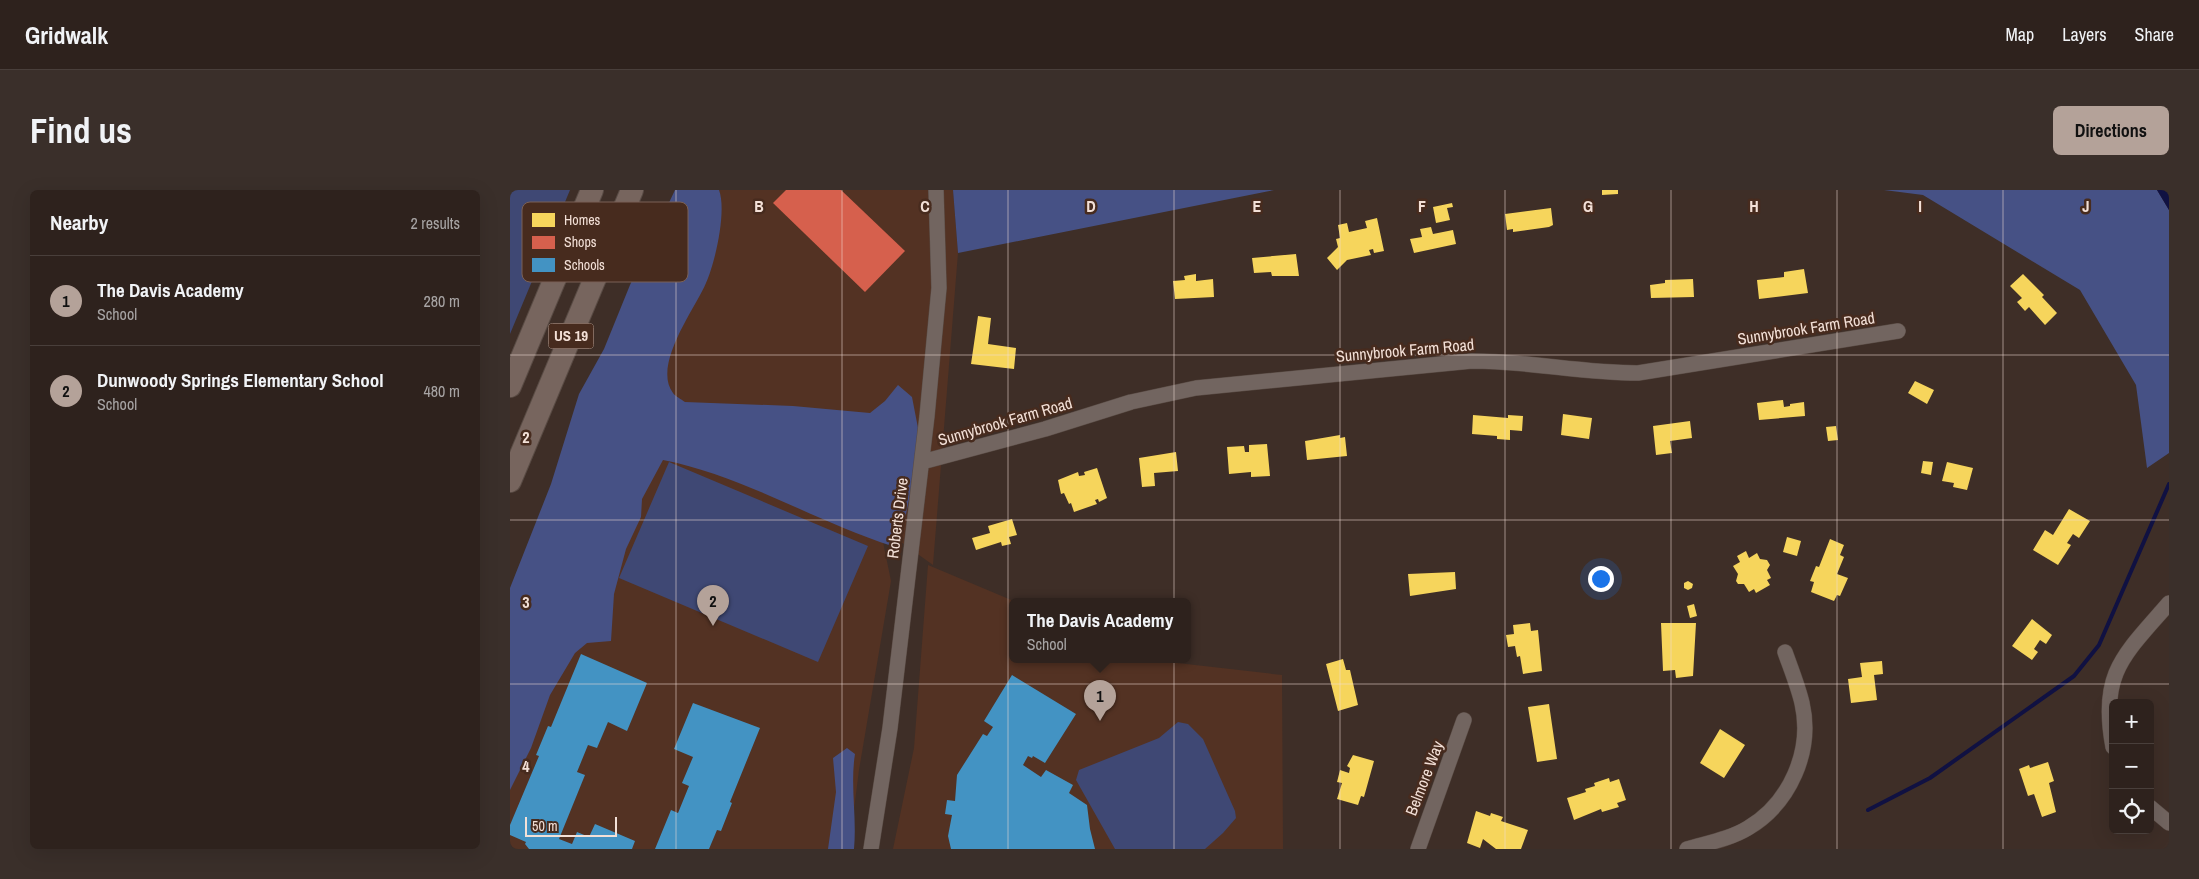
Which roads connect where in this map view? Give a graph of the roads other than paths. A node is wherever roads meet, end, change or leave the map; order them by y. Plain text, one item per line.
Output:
1 (592, 190) edge
2 (632, 190) edge
3 (936, 190) edge
4 (587, 202) edge
5 (627, 202) edge
6 (554, 282) edge
7 (593, 282) edge
8 (1898, 331) dead end
9 (510, 386) edge
10 (922, 462) junction
11 (510, 481) edge
12 (2169, 603) edge
13 (1785, 652) dead end
14 (1464, 720) dead end
15 (2113, 744) edge
16 (2154, 810) edge
17 (2169, 823) edge
18 (871, 849) edge
19 (1418, 849) edge
20 (1687, 849) edge

1 - 4 highway, US 19
2 - 5 highway, US 19
3 - 10 street, Roberts Drive
6 - 9 highway, US 19
7 - 11 highway, US 19
8 - 10 street, Sunnybrook Farm Road
10 - 18 street, Roberts Drive
12 - 15 street
13 - 20 street
14 - 19 street, Belmore Way
16 - 17 street

